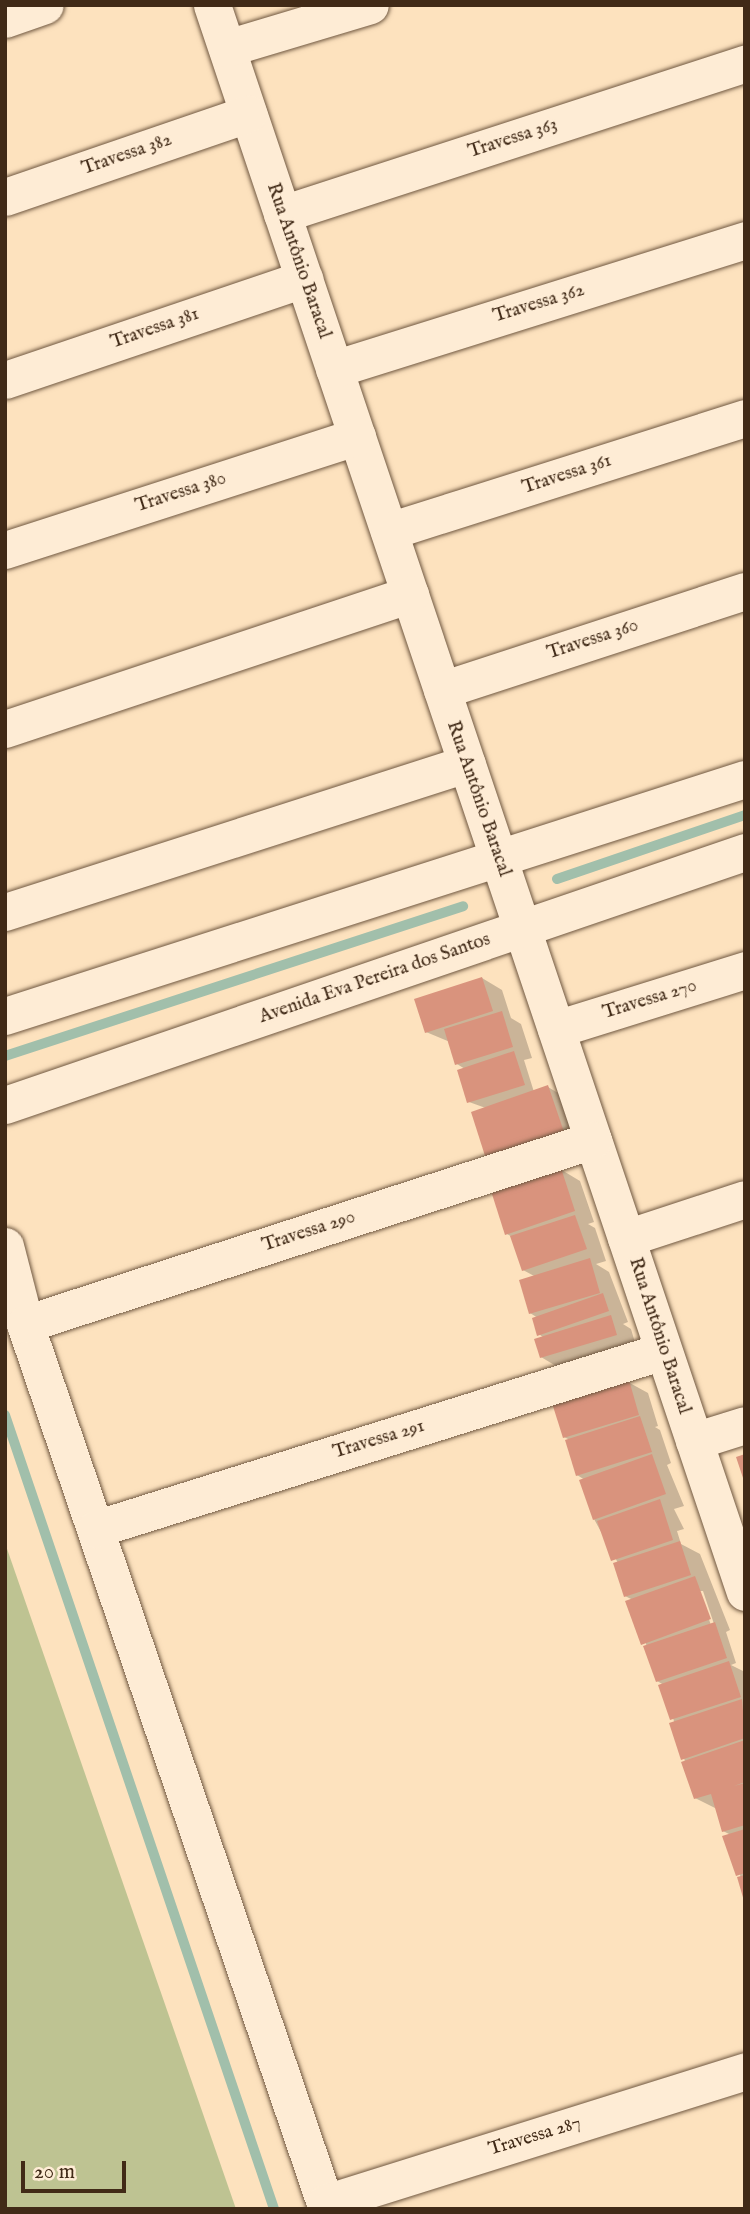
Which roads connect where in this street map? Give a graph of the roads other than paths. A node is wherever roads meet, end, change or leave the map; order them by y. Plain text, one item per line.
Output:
1 (45, 5) edge
2 (212, 5) edge
3 (370, 5) edge
4 (5, 19) edge
5 (227, 48) junction
6 (745, 64) edge
7 (248, 114) junction
8 (5, 197) edge
9 (282, 214) junction
10 (745, 240) edge
11 (304, 279) junction
12 (334, 369) junction
13 (5, 380) edge
14 (745, 418) edge
15 (357, 436) junction
16 (389, 531) junction
17 (5, 550) edge
18 (745, 591) edge
19 (410, 594) junction
20 (442, 690) junction
21 (5, 729) edge
22 (467, 764) junction
23 (745, 779) edge
24 (745, 852) edge
25 (499, 859) junction
26 (5, 912) edge
27 (522, 929) junction
28 (745, 970) edge
29 (5, 1016) edge
30 (556, 1029) junction
31 (5, 1105) edge
32 (593, 1140) junction
33 (745, 1199) edge
34 (626, 1238) junction
35 (5, 1245) edge
36 (25, 1324) junction
37 (663, 1351) junction
38 (745, 1424) edge
39 (694, 1441) junction
40 (95, 1529) junction
41 (745, 1592) edge
42 (745, 2071) edge
43 (326, 2206) edge

1 - 4 street
2 - 5 street, Rua Antônio Baracal
3 - 5 street
5 - 7 street, Rua Antônio Baracal
6 - 9 street, Travessa 363
7 - 8 street, Travessa 382
7 - 9 street, Rua Antônio Baracal
9 - 11 street, Rua Antônio Baracal
10 - 12 street, Travessa 362
11 - 12 street, Rua Antônio Baracal
11 - 13 street, Travessa 381
12 - 15 street, Rua Antônio Baracal
14 - 16 street, Travessa 361
15 - 16 street, Rua Antônio Baracal
15 - 17 street, Travessa 380
16 - 19 street, Rua Antônio Baracal
18 - 20 street, Travessa 360
19 - 20 street, Rua Antônio Baracal
19 - 21 street
20 - 22 street, Rua Antônio Baracal
22 - 25 street, Rua Antônio Baracal
22 - 26 street
23 - 25 street
24 - 27 street, Avenida Eva Pereira dos Santos
25 - 27 street, Rua Antônio Baracal
25 - 29 street
27 - 30 street, Rua Antônio Baracal
27 - 31 street, Avenida Eva Pereira dos Santos
28 - 30 street, Travessa 270
30 - 32 street, Rua Antônio Baracal
32 - 34 street, Rua Antônio Baracal
32 - 36 street, Travessa 290
33 - 34 street
34 - 37 street, Rua Antônio Baracal
35 - 36 street
36 - 40 street
37 - 39 street, Rua Antônio Baracal
37 - 40 street, Travessa 291
38 - 39 street
39 - 41 street, Rua Antônio Baracal
40 - 43 street
42 - 43 street, Travessa 287

